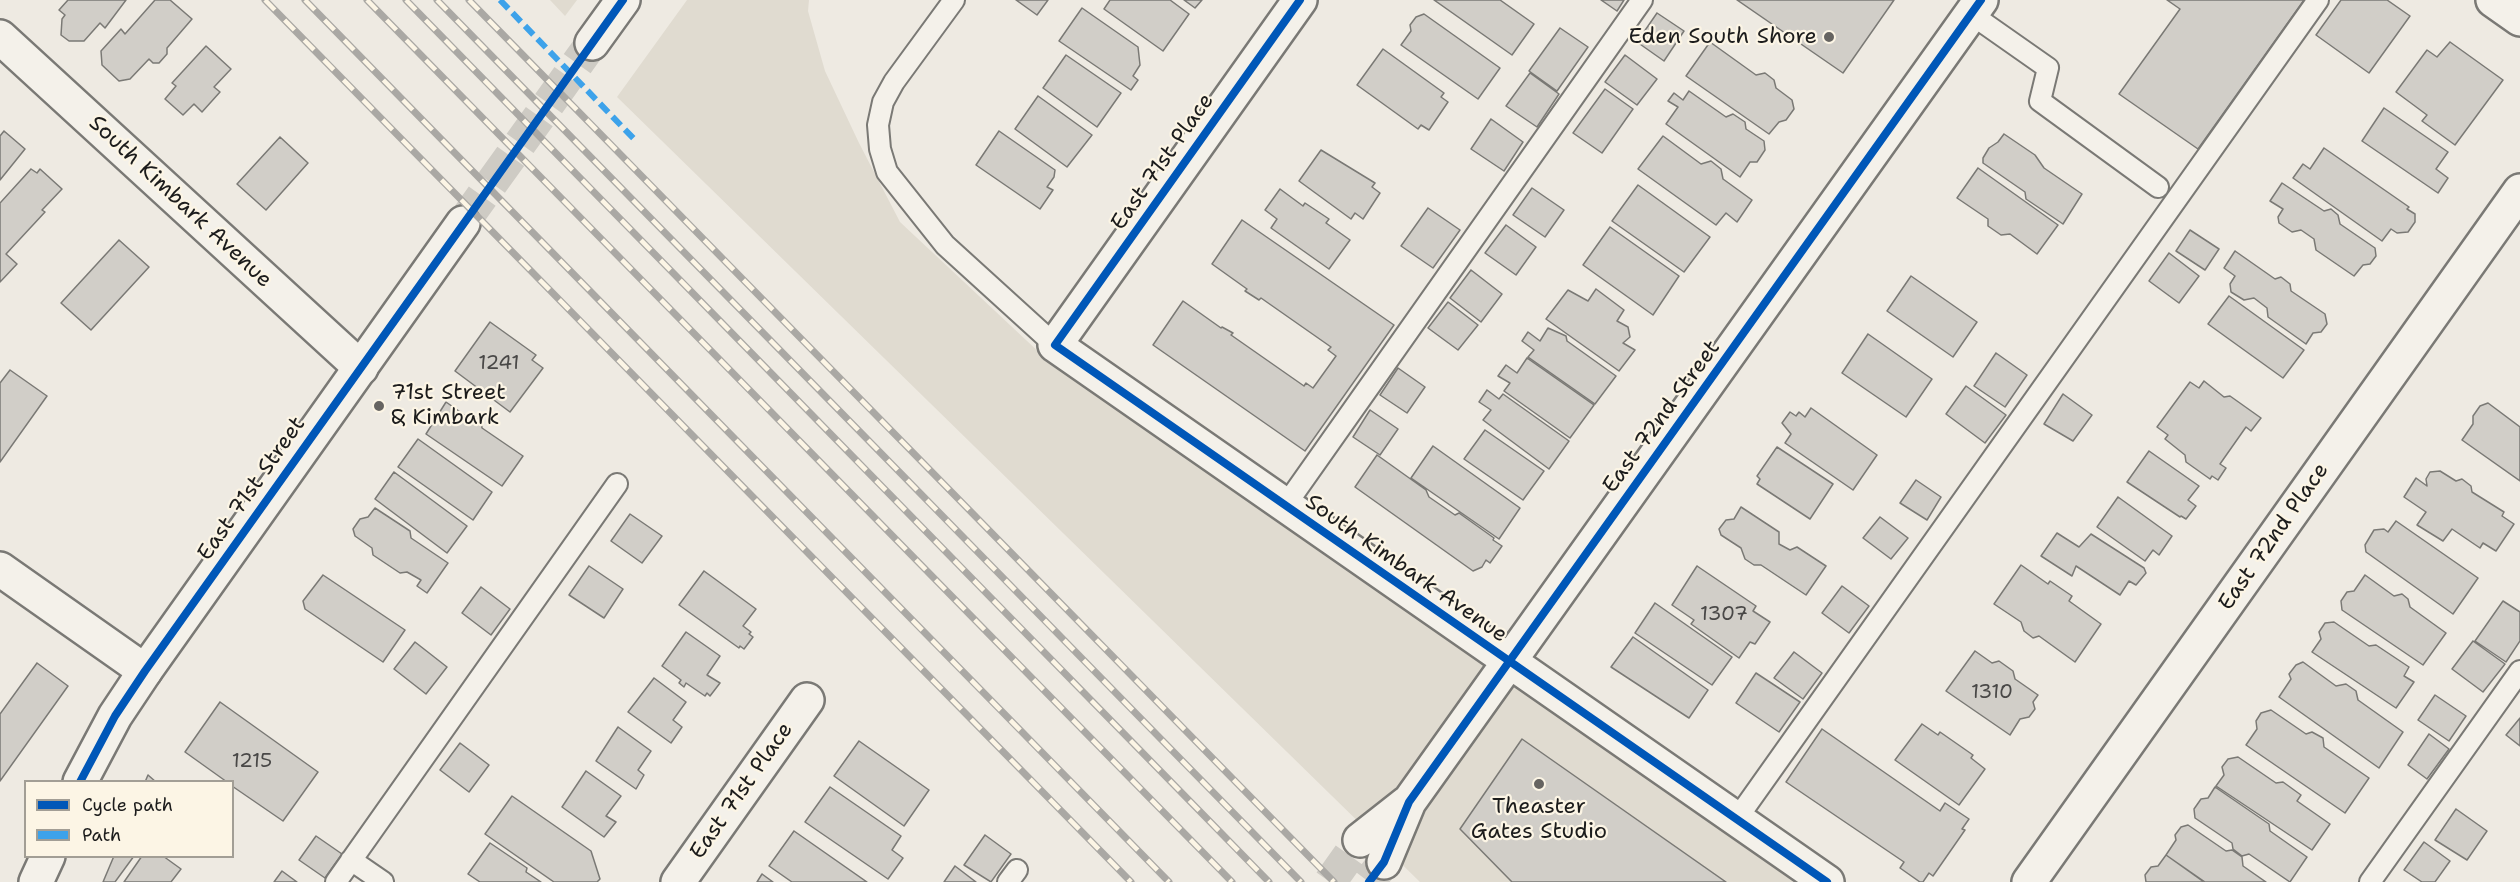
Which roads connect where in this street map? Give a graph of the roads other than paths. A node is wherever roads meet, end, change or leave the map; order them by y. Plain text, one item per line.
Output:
1 (623, 0) edge
2 (954, 0) edge
3 (1300, 0) edge
4 (1642, 0) edge
5 (2318, 0) edge
6 (2493, 0) edge
7 (1976, 7) edge
8 (2520, 19) edge
9 (0, 37) edge
10 (592, 43) tunnel mouth
11 (2158, 187) dead end
12 (2520, 191) edge
13 (464, 223) tunnel mouth
14 (1055, 345) junction
15 (361, 368) junction
16 (617, 484) dead end
17 (1285, 506) junction
18 (0, 569) edge
19 (1509, 662) junction
20 (145, 671) junction
21 (2520, 671) edge
22 (807, 700) dead end
23 (81, 780) edge
24 (1409, 802) junction
25 (1736, 820) junction
26 (1360, 840) tunnel mouth
27 (47, 858) edge
28 (351, 860) junction
29 (1384, 862) tunnel mouth
30 (36, 882) edge
31 (336, 882) edge
32 (383, 882) edge
33 (678, 882) edge
34 (1827, 882) edge
35 (2029, 882) edge
36 (2370, 882) edge

1 - 10 street
2 - 14 lane
3 - 14 street, East 71st Place
4 - 17 lane
5 - 25 lane
6 - 8 street
7 - 11 lane
7 - 19 street, East 72nd Street
9 - 15 street, South Kimbark Avenue
12 - 35 street, East 72nd Place
13 - 15 street, East 71st Street
14 - 17 street, South Kimbark Avenue
15 - 20 street, East 71st Street
16 - 28 lane
17 - 19 street, South Kimbark Avenue
18 - 20 street
19 - 24 street, East 72nd Street
19 - 25 street, South Kimbark Avenue
20 - 23 street, East 71st Street
21 - 36 lane
22 - 33 street, East 71st Place
24 - 26 street, East 72nd Street
24 - 29 street, East 72nd Street
25 - 34 street, South Kimbark Avenue
27 - 30 street
28 - 31 lane
28 - 32 lane

